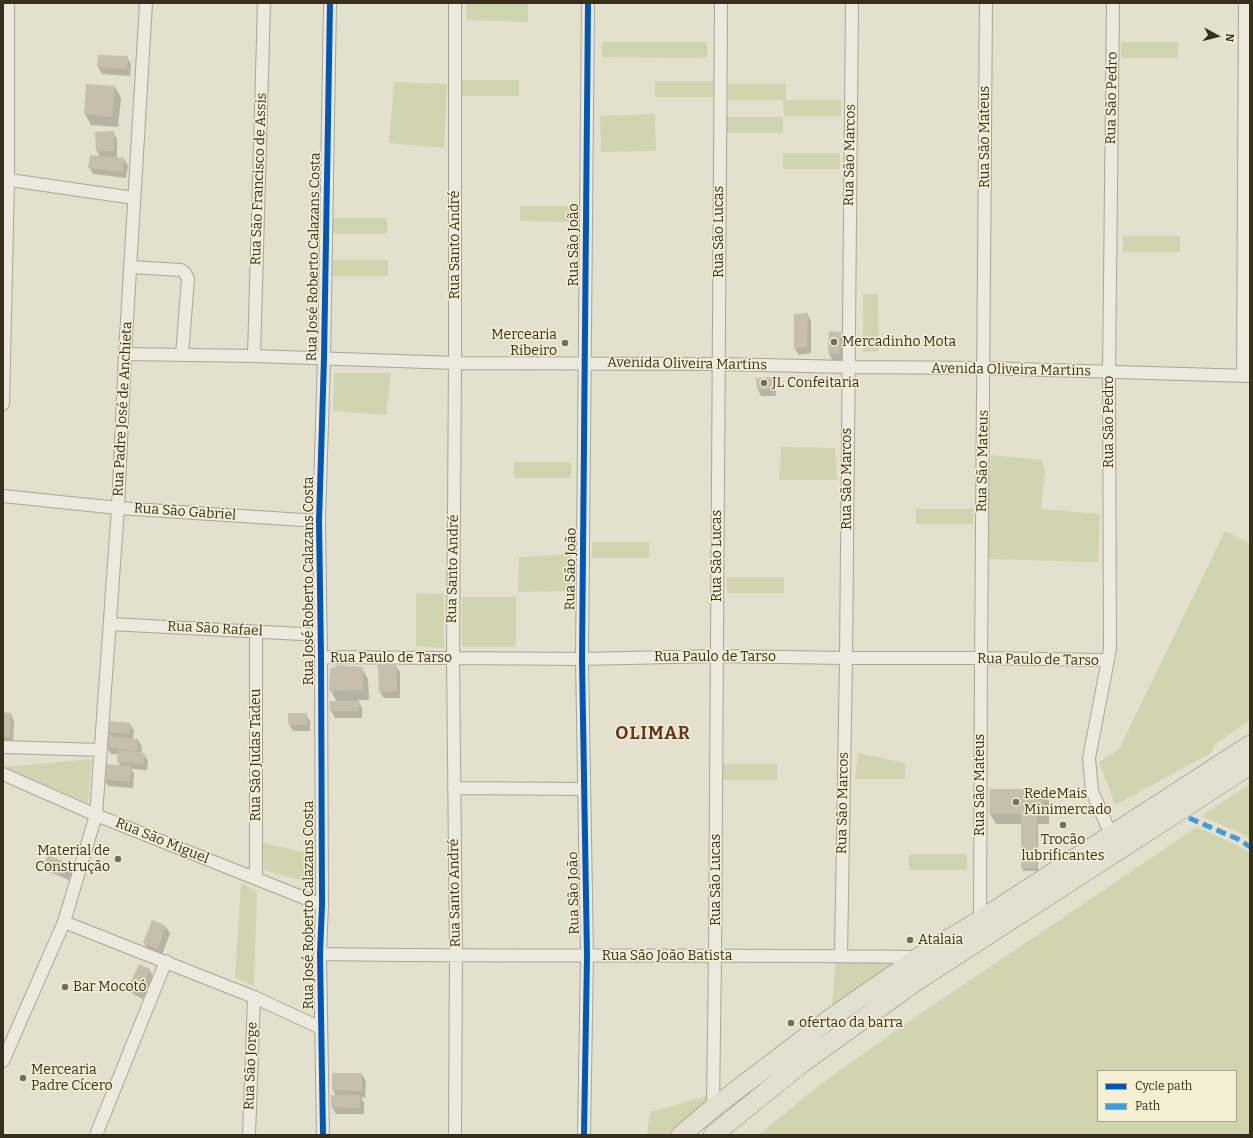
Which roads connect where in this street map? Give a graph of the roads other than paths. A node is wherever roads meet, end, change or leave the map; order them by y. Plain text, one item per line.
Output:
1 (8, 3) edge
2 (146, 3) edge
3 (264, 3) edge
4 (330, 3) edge
5 (455, 3) edge
6 (588, 3) edge
7 (721, 3) edge
8 (852, 3) edge
9 (986, 3) edge
10 (1113, 3) edge
11 (1245, 3) edge
12 (5, 82) edge
13 (6, 179) edge
14 (134, 198) junction
15 (130, 267) junction
16 (125, 354) junction
17 (182, 355) junction
18 (254, 356) junction
19 (324, 358) junction
20 (585, 363) junction
21 (455, 364) junction
22 (718, 364) junction
23 (848, 367) junction
24 (984, 368) junction
25 (1109, 372) junction
26 (1246, 376) edge
27 (3, 404) edge
28 (3, 496) edge
29 (118, 508) junction
30 (319, 521) junction
31 (110, 624) junction
32 (256, 632) junction
33 (321, 635) junction
34 (717, 656) junction
35 (321, 657) junction
36 (452, 658) junction
37 (846, 658) junction
38 (981, 658) junction
39 (582, 659) junction
40 (1108, 662) junction
41 (1250, 745) edge
42 (3, 747) edge
43 (101, 750) junction
44 (1250, 765) edge
45 (3, 774) edge
46 (454, 788) junction
47 (584, 789) junction
48 (96, 815) junction
49 (1111, 835) junction
50 (256, 878) junction
51 (322, 905) junction
52 (980, 920) junction
53 (64, 922) junction
54 (320, 954) junction
55 (456, 956) junction
56 (587, 956) junction
57 (715, 956) junction
58 (841, 956) junction
59 (918, 957) junction
60 (166, 962) junction
61 (254, 997) junction
62 (321, 1028) junction
63 (3, 1061) edge
64 (713, 1108) junction
65 (96, 1135) edge
66 (249, 1135) edge
67 (323, 1135) edge
68 (455, 1135) edge
69 (584, 1135) edge
70 (681, 1135) edge
71 (713, 1135) edge

1 - 12 street
2 - 14 street, Rua Padre José de Anchieta
3 - 18 street, Rua São Francisco de Assis
4 - 19 street, Rua José Roberto Calazans Costa
5 - 21 street, Rua Santo André
6 - 20 street, Rua São João
7 - 22 street, Rua São Lucas
8 - 23 street, Rua São Marcos
9 - 24 street, Rua São Mateus
10 - 25 street, Rua São Pedro
11 - 26 street
12 - 13 street
13 - 14 street
13 - 27 street
14 - 15 street, Rua Padre José de Anchieta
15 - 16 street, Rua Padre José de Anchieta
15 - 17 street
16 - 17 street, Avenida Oliveira Martins
16 - 29 street, Rua Padre José de Anchieta
17 - 18 street, Avenida Oliveira Martins
18 - 19 street, Avenida Oliveira Martins
19 - 21 street, Avenida Oliveira Martins
19 - 30 street, Rua José Roberto Calazans Costa
20 - 21 street, Avenida Oliveira Martins
20 - 22 street, Avenida Oliveira Martins
20 - 39 street, Rua São João
21 - 36 street, Rua Santo André
22 - 23 street, Avenida Oliveira Martins
22 - 34 street, Rua São Lucas
23 - 24 street, Avenida Oliveira Martins
23 - 37 street, Rua São Marcos
24 - 25 street, Avenida Oliveira Martins
24 - 38 street, Rua São Mateus
25 - 26 street, Avenida Oliveira Martins
25 - 40 street, Rua São Pedro
28 - 29 street, Rua São Gabriel
29 - 30 street, Rua São Gabriel
29 - 31 street, Rua Padre José de Anchieta
30 - 33 street, Rua José Roberto Calazans Costa
31 - 32 street, Rua São Rafael
31 - 43 street, Rua Padre José de Anchieta
32 - 33 street, Rua São Rafael
32 - 50 street, Rua São Judas Tadeu
33 - 35 street, Rua José Roberto Calazans Costa
34 - 37 street, Rua Paulo de Tarso
34 - 39 street, Rua Paulo de Tarso
34 - 57 street, Rua São Lucas
35 - 36 street, Rua Paulo de Tarso
35 - 51 street, Rua José Roberto Calazans Costa
36 - 39 street, Rua Paulo de Tarso
36 - 46 street, Rua Santo André
37 - 38 street, Rua Paulo de Tarso
37 - 58 street, Rua São Marcos
38 - 40 street, Rua Paulo de Tarso
38 - 52 street, Rua São Mateus
39 - 47 street, Rua São João
40 - 49 street, Rua São Pedro
41 - 49 main road
42 - 43 street
43 - 48 street, Rua Padre José de Anchieta
44 - 71 main road
45 - 48 street, Rua São Miguel
46 - 47 street
46 - 55 street, Rua Santo André
47 - 56 street, Rua São João
48 - 50 street, Rua São Miguel
48 - 53 street, Rua Padre José de Anchieta
49 - 52 main road
50 - 51 street, Rua São Miguel
51 - 54 street, Rua José Roberto Calazans Costa
52 - 59 main road
53 - 60 street
53 - 63 street, Rua Padre José de Anchieta
54 - 55 street, Rua São João Batista
54 - 62 street, Rua José Roberto Calazans Costa
55 - 56 street, Rua São João Batista
55 - 68 street, Rua Santo André
56 - 57 street, Rua São João Batista
56 - 69 street, Rua São João
57 - 58 street, Rua São João Batista
57 - 64 street, Rua São Lucas
58 - 59 street, Rua São João Batista
59 - 64 main road
60 - 61 street
60 - 65 street
61 - 62 street
61 - 66 street, Rua São Jorge
62 - 67 street, Rua José Roberto Calazans Costa
64 - 70 main road

